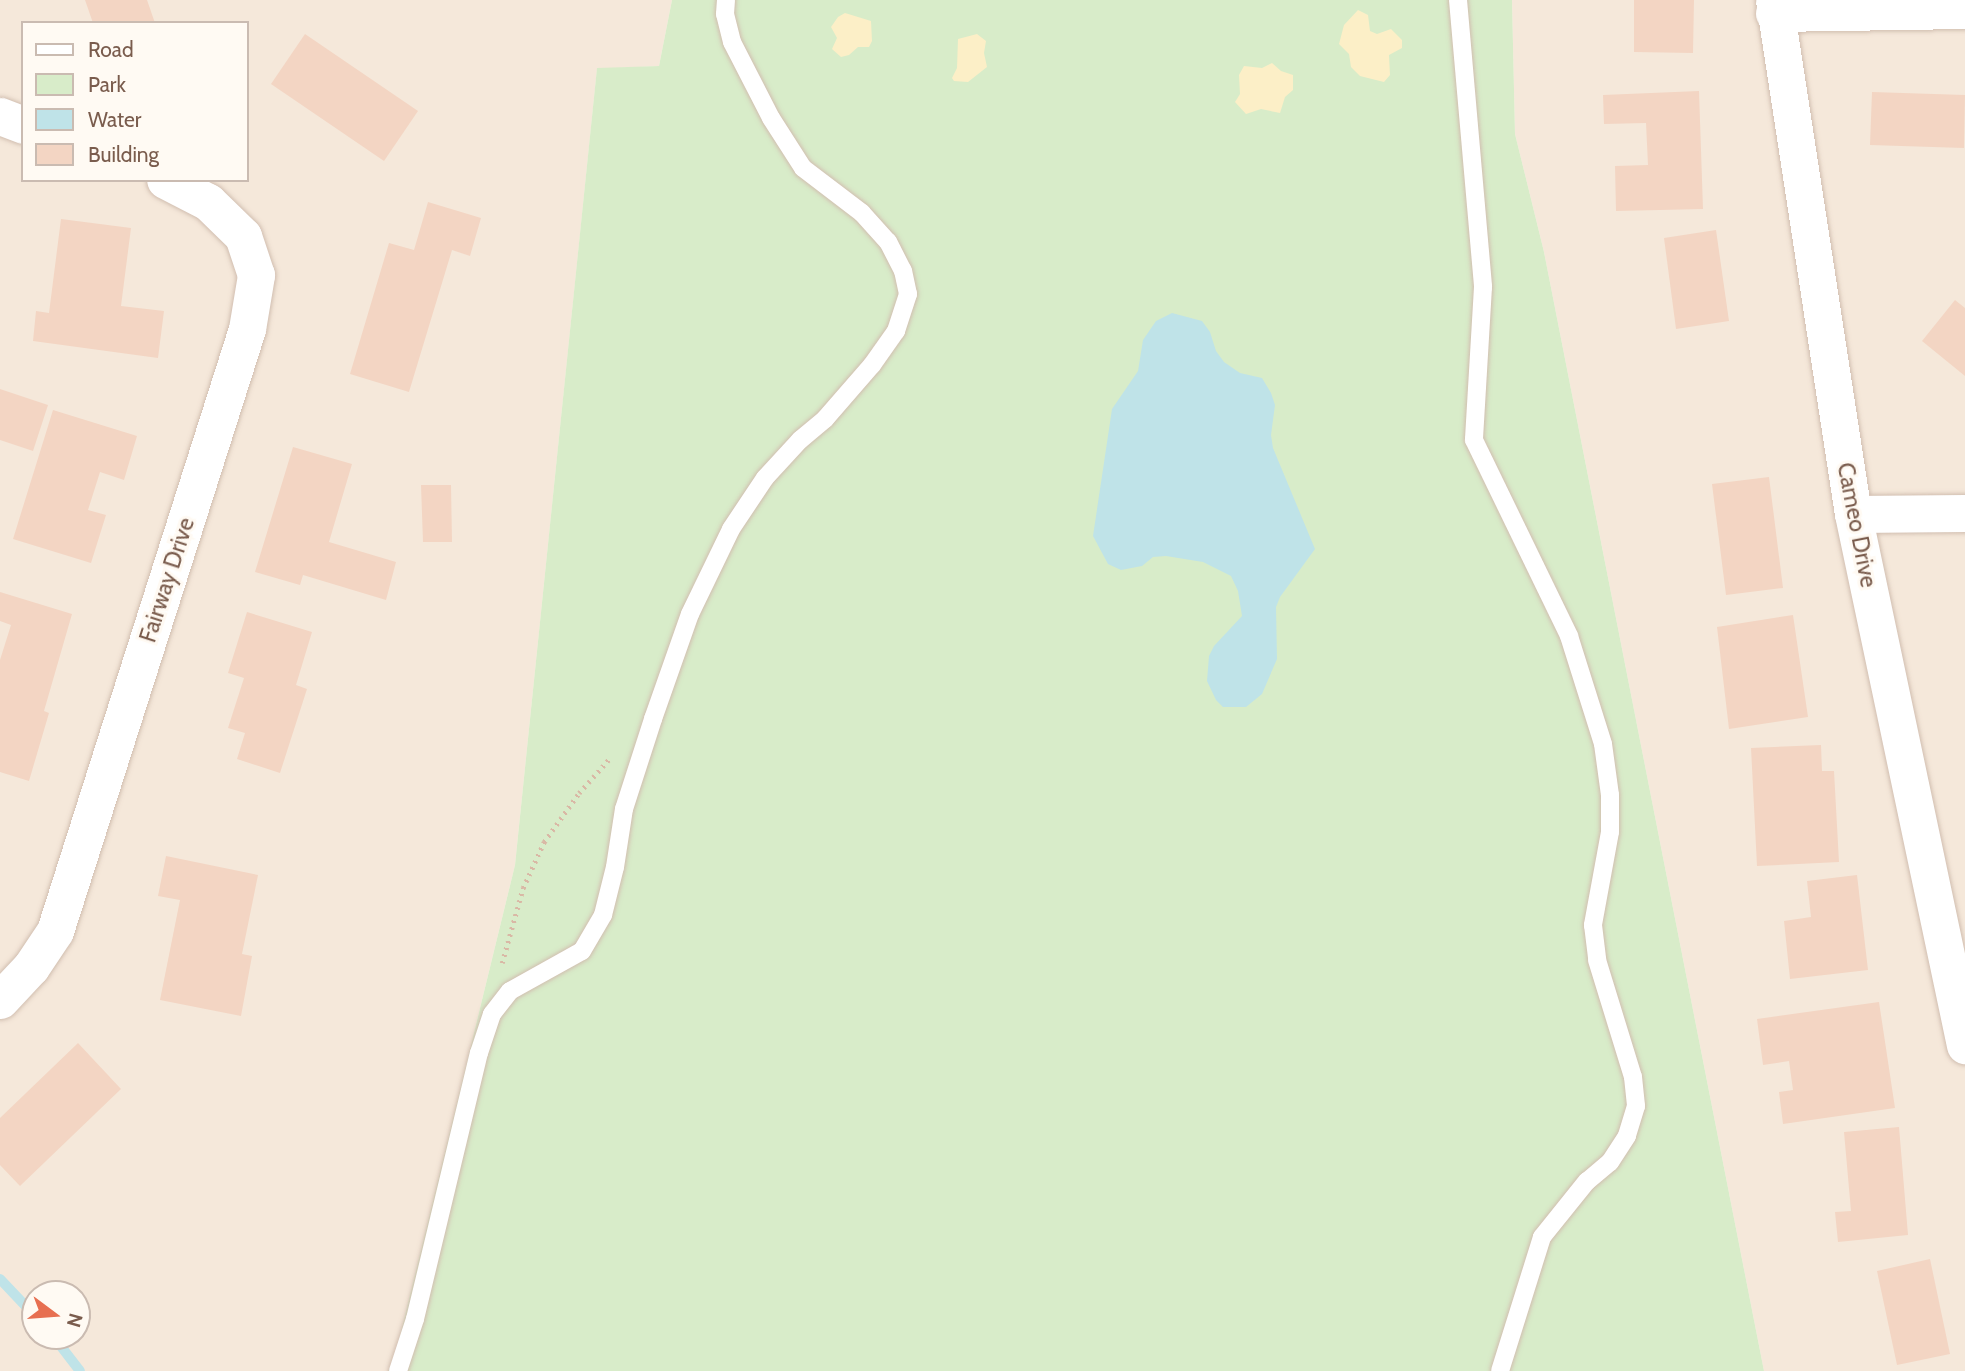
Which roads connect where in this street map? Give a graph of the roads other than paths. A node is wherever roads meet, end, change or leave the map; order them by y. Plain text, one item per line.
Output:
1 (726, 0) edge
2 (1458, 0) edge
3 (1774, 6) edge
4 (1965, 10) edge
5 (0, 116) edge
6 (21, 124) edge
7 (169, 182) edge
8 (1965, 513) edge
9 (1853, 514) junction
10 (0, 1000) edge
11 (1965, 1045) edge
12 (398, 1371) edge
13 (1500, 1371) edge

1 - 12 lane
2 - 13 lane
3 - 4 street
3 - 9 street, Cameo Drive
5 - 6 street
7 - 10 street, Fairway Drive
8 - 9 street
9 - 11 street, Cameo Drive

